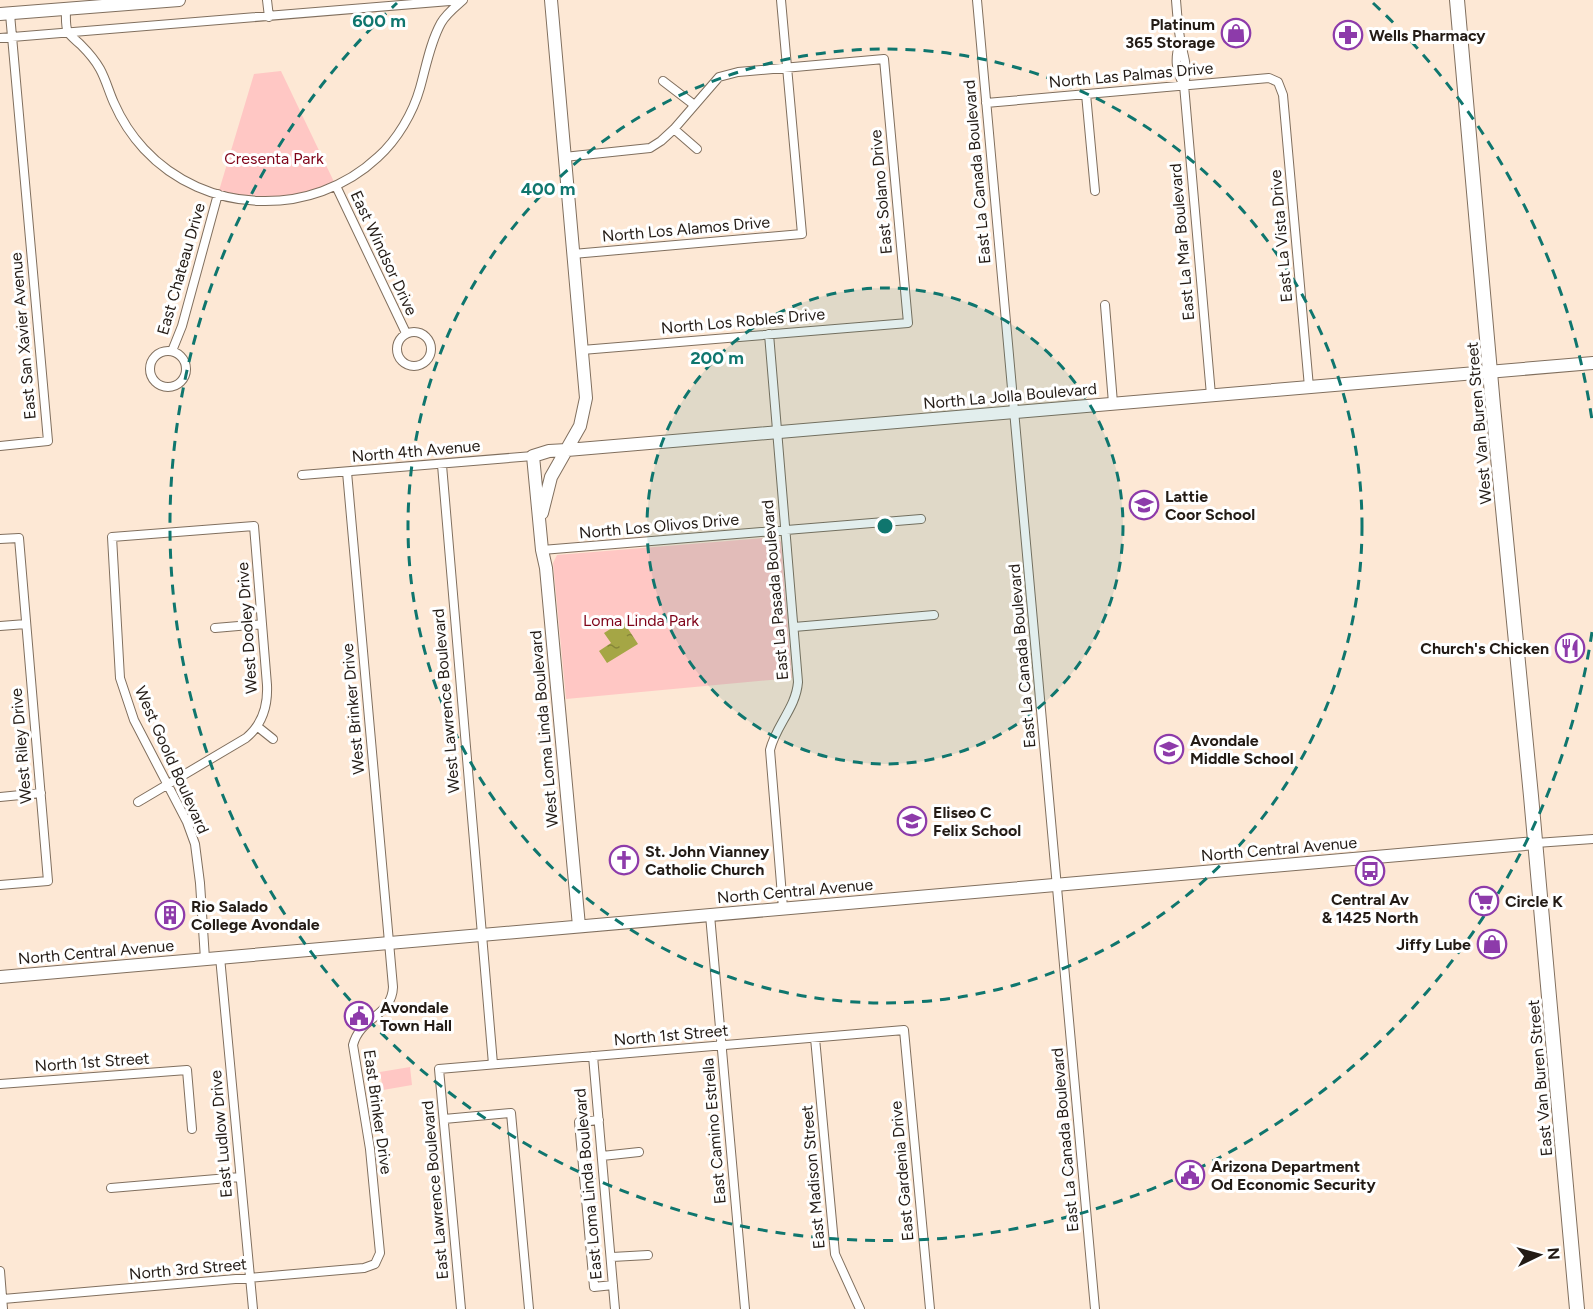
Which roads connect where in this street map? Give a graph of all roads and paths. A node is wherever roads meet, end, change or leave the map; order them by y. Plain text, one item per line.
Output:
1 (179, 0) edge
2 (267, 0) edge
3 (463, 0) edge
4 (468, 0) edge
5 (551, 0) edge
6 (782, 0) edge
7 (977, 0) edge
8 (1176, 0) edge
9 (1457, 0) edge
10 (66, 9) junction
11 (5, 14) edge
12 (269, 17) junction
13 (68, 33) junction
14 (12, 37) junction
15 (0, 38) edge
16 (787, 68) junction
17 (663, 81) dead end
18 (1278, 82) joint
19 (1184, 85) junction
20 (1086, 94) junction
21 (986, 103) junction
22 (693, 105) junction
23 (674, 129) junction
24 (697, 148) dead end
25 (564, 156) junction
26 (336, 186) junction
27 (1095, 191) dead end
28 (218, 194) junction
29 (573, 254) junction
30 (1105, 305) dead end
31 (908, 323) joint
32 (406, 333) junction
33 (769, 334) junction
34 (582, 350) junction
35 (172, 351) junction
36 (1593, 363) edge
37 (1490, 372) junction
38 (1309, 387) junction
39 (1211, 395) junction
40 (1113, 403) junction
41 (1014, 412) junction
42 (777, 432) junction
43 (0, 446) edge
44 (567, 450) junction
45 (532, 456) junction
46 (442, 465) junction
47 (347, 472) junction
48 (302, 475) dead end
49 (921, 519) dead end
50 (540, 529) junction
51 (785, 531) junction
52 (112, 537) joint
53 (0, 539) edge
54 (542, 550) junction
55 (934, 615) dead end
56 (26, 624) junction
57 (262, 624) junction
58 (0, 626) edge
59 (794, 627) junction
60 (215, 628) dead end
61 (258, 727) junction
62 (273, 739) dead end
63 (168, 785) junction
64 (41, 793) junction
65 (0, 797) edge
66 (138, 802) dead end
67 (1593, 839) edge
68 (1536, 843) junction
69 (0, 885) edge
70 (1058, 885) junction
71 (783, 908) junction
72 (710, 915) junction
73 (579, 926) junction
74 (480, 935) junction
75 (389, 943) junction
76 (220, 957) junction
77 (205, 959) junction
78 (0, 977) edge
79 (904, 1030) joint
80 (815, 1038) junction
81 (721, 1046) junction
82 (593, 1056) junction
83 (493, 1064) junction
84 (439, 1069) joint
85 (0, 1084) edge
86 (444, 1119) junction
87 (599, 1120) junction
88 (192, 1129) dead end
89 (639, 1152) dead end
90 (602, 1156) junction
91 (240, 1177) junction
92 (111, 1188) dead end
93 (648, 1255) dead end
94 (612, 1257) junction
95 (375, 1264) joint
96 (0, 1271) edge
97 (250, 1279) junction
98 (613, 1285) junction
99 (3, 1299) junction
100 (3, 1309) edge
101 (253, 1309) edge
102 (461, 1309) edge
103 (529, 1309) edge
104 (615, 1309) edge
105 (746, 1309) edge
106 (860, 1309) edge
107 (930, 1309) edge
108 (1095, 1309) edge
109 (1576, 1309) edge

1 - 10 street
2 - 12 street
3 - 4 street
3 - 12 street
3 - 26 street
5 - 25 street
6 - 16 street
7 - 21 street, East La Canada Boulevard
8 - 19 street, East La Mar Boulevard
9 - 37 main road, West Van Buren Street
10 - 11 street
10 - 13 street
11 - 14 street, East San Xavier Avenue
12 - 13 street
13 - 14 street
13 - 28 street
14 - 15 street
14 - 43 street, East San Xavier Avenue
16 - 22 street
16 - 29 street, North Los Alamos Drive
16 - 31 street, East Solano Drive
17 - 22 street
18 - 19 street, North Las Palmas Drive
18 - 38 street, East La Vista Drive
19 - 20 street, North Las Palmas Drive
19 - 39 street, East La Mar Boulevard
20 - 21 street, North Las Palmas Drive
20 - 27 street
21 - 41 street, East La Canada Boulevard
22 - 23 street
23 - 24 street
23 - 25 street
25 - 29 street
26 - 28 street
26 - 32 street, East Windsor Drive
28 - 35 street, East Chateau Drive
29 - 34 street
30 - 40 street
31 - 33 street, North Los Robles Drive
32 - 32 street, East Windsor Drive
33 - 34 street, North Los Robles Drive
33 - 42 street, East La Pasada Boulevard
34 - 44 street, West Loma Linda Boulevard
35 - 35 street, East Chateau Drive
36 - 37 street, North La Jolla Boulevard
37 - 38 street, North La Jolla Boulevard
37 - 68 main road, West Van Buren Street
38 - 39 street, North La Jolla Boulevard
39 - 40 street, North La Jolla Boulevard
40 - 41 street, North La Jolla Boulevard
41 - 42 street, North La Jolla Boulevard
41 - 70 street, East La Canada Boulevard
42 - 44 street, North La Jolla Boulevard
42 - 51 street, East La Pasada Boulevard
44 - 45 street, North La Jolla Boulevard
44 - 50 street, West Loma Linda Boulevard
45 - 46 street, North 4th Avenue
45 - 50 street, West Loma Linda Boulevard
46 - 47 street, North 4th Avenue
46 - 74 street, West Lawrence Boulevard
47 - 48 street, North 4th Avenue
47 - 75 street, West Brinker Drive
49 - 51 street, North Los Olivos Drive
50 - 54 street, West Loma Linda Boulevard
51 - 54 street, North Los Olivos Drive
51 - 59 street, East La Pasada Boulevard
52 - 57 street, West Dooley Drive
52 - 63 street, West Goold Boulevard
53 - 56 street, West Riley Drive
54 - 73 street, West Loma Linda Boulevard
55 - 59 street
56 - 58 street
56 - 64 street, West Riley Drive
57 - 60 street
57 - 61 street, West Dooley Drive
59 - 71 street, East La Pasada Boulevard
61 - 62 street
61 - 63 street
63 - 66 street
63 - 77 street, West Goold Boulevard
64 - 65 street
64 - 69 street, West Riley Drive
67 - 68 street, North Central Avenue
68 - 70 street, North Central Avenue
68 - 109 main road, East Van Buren Street
70 - 71 street, North Central Avenue
70 - 108 street, East La Canada Boulevard
71 - 72 street, North Central Avenue
72 - 73 street, North Central Avenue
72 - 81 street, East Camino Estrella
73 - 74 street, North Central Avenue
74 - 75 street, North Central Avenue
74 - 83 street
75 - 76 street, North Central Avenue
75 - 95 street, East Brinker Drive
76 - 77 street, North Central Avenue
76 - 91 street, East Ludlow Drive
77 - 78 street, North Central Avenue
79 - 80 street, North 1st Street
79 - 107 street, East Gardenia Drive
80 - 81 street, North 1st Street
80 - 106 street, East Madison Street
81 - 82 street, North 1st Street
81 - 105 street, East Camino Estrella
82 - 83 street, North 1st Street
82 - 87 street, East Loma Linda Boulevard
83 - 84 street, North 1st Street
84 - 86 street, East Lawrence Boulevard
85 - 88 street, North 1st Street
86 - 102 street, East Lawrence Boulevard
86 - 103 street
87 - 90 street, East Loma Linda Boulevard
87 - 98 street
89 - 90 street
90 - 94 street, East Loma Linda Boulevard
91 - 92 street
91 - 97 street, East Ludlow Drive
93 - 94 street
94 - 98 street, East Loma Linda Boulevard
95 - 97 street, North 3rd Street
96 - 99 street
97 - 99 street, North 3rd Street
97 - 101 street, East Ludlow Drive
98 - 104 street, East Loma Linda Boulevard
99 - 100 street

